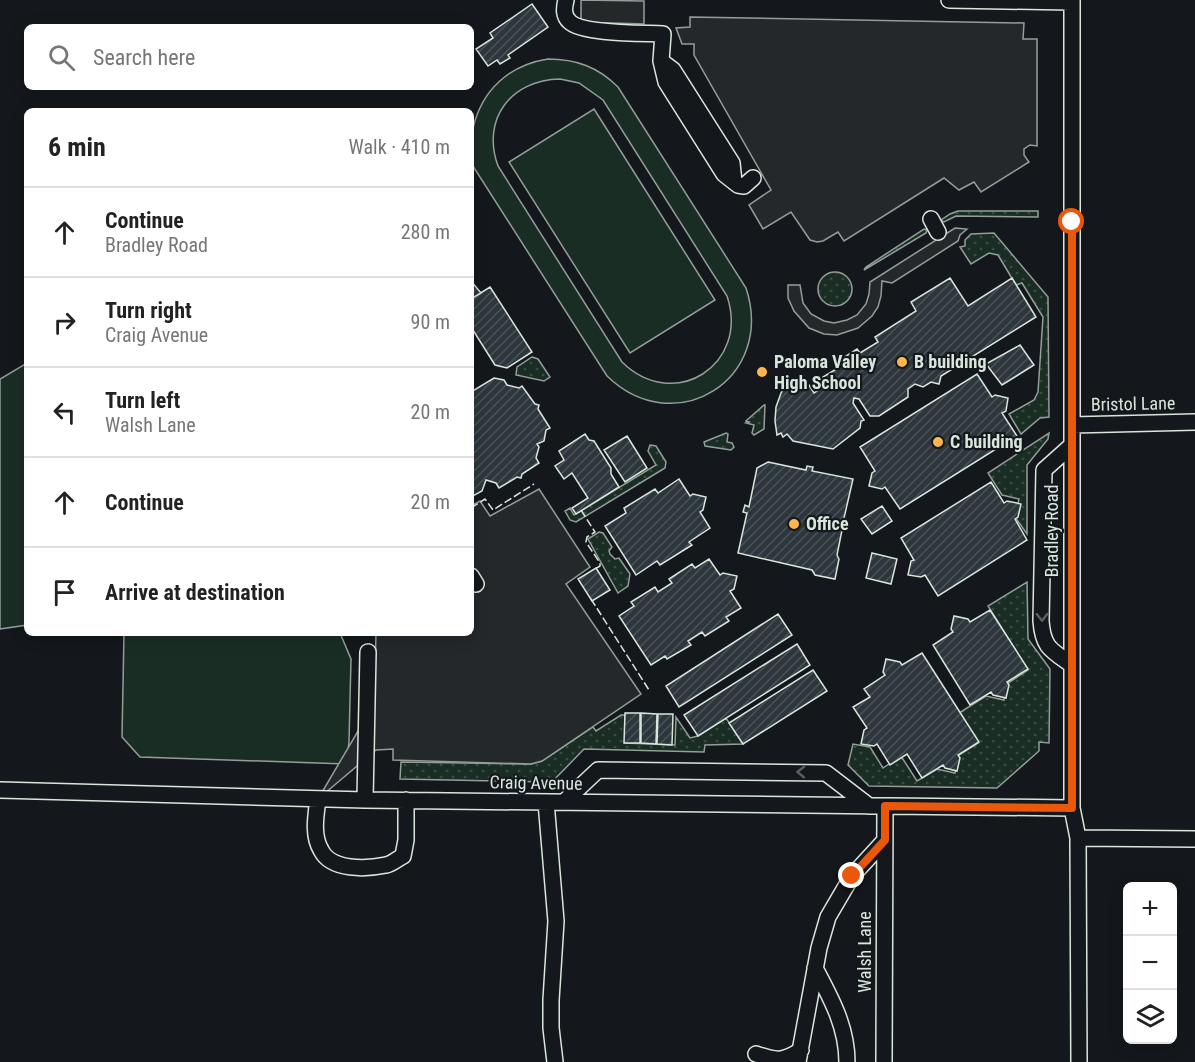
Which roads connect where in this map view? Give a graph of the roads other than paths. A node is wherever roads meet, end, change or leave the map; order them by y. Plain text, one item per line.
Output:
1 (566, 0) edge
2 (950, 0) edge
3 (1072, 1) edge
4 (753, 178) dead end
5 (1195, 423) edge
6 (1072, 425) junction
7 (1072, 445) junction
8 (368, 652) dead end
9 (1072, 665) junction
10 (0, 790) edge
11 (318, 799) junction
12 (364, 800) junction
13 (406, 800) junction
14 (546, 802) junction
15 (564, 802) junction
16 (869, 806) junction
17 (885, 806) junction
18 (1072, 808) junction
19 (1078, 838) junction
20 (1195, 839) edge
21 (885, 840) junction
22 (815, 968) junction
23 (756, 1054) dead end
24 (800, 1056) edge
25 (555, 1062) edge
26 (847, 1062) edge
27 (884, 1062) edge
28 (1079, 1062) edge

1 - 4 street
2 - 3 street
3 - 6 street, Bradley Road
5 - 6 street, Bristol Lane
6 - 7 street, Bradley Road
7 - 9 street, Bradley Road
7 -> 9 street
8 - 12 street
9 - 18 street, Bradley Road
10 - 11 street, Craig Avenue
11 - 12 street, Craig Avenue
11 - 13 street
12 - 13 street, Craig Avenue
13 - 14 street, Craig Avenue
14 - 15 street, Craig Avenue
14 - 25 street
15 - 16 street, Craig Avenue
16 -> 15 street
16 - 17 street, Craig Avenue
17 - 18 street, Craig Avenue
17 - 21 street, Walsh Lane
18 - 19 street, Bradley Road
19 - 20 street
19 - 28 street, Bradley Road
21 - 22 street
21 - 27 street, Walsh Lane
22 - 24 street
22 - 26 street
23 - 24 street

